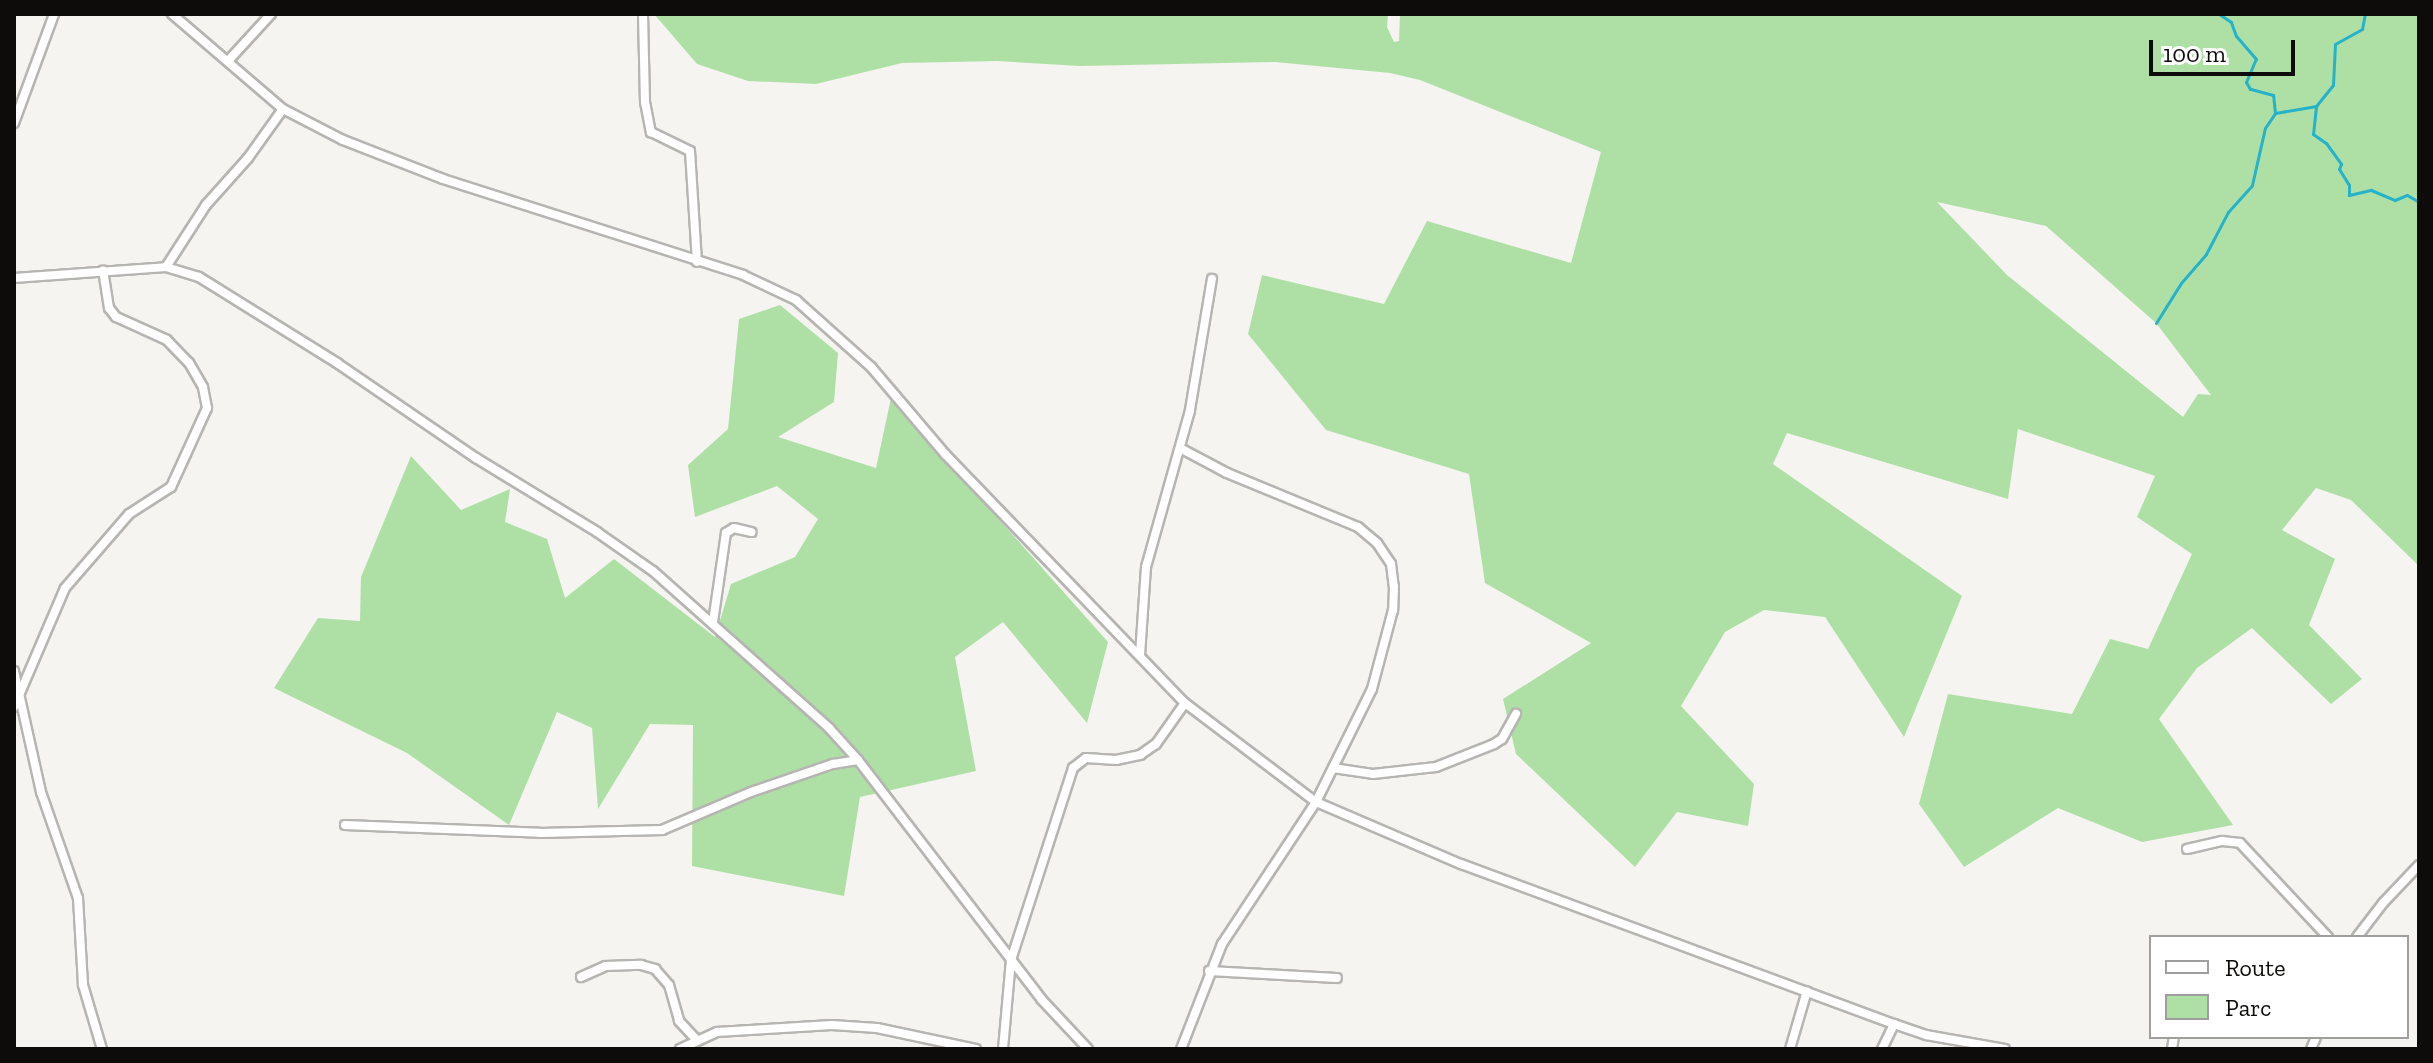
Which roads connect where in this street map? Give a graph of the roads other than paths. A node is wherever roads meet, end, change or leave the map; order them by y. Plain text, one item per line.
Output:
1 (54, 14) edge
2 (172, 14) edge
3 (271, 14) edge
4 (643, 14) edge
5 (228, 61) junction
6 (283, 109) junction
7 (14, 123) edge
8 (697, 262) junction
9 (166, 267) junction
10 (103, 270) junction
11 (14, 278) edge
12 (1212, 279) dead end
13 (1180, 448) junction
14 (752, 532) dead end
15 (713, 622) junction
16 (1140, 655) junction
17 (14, 671) edge
18 (20, 696) junction
19 (1185, 703) junction
20 (14, 707) edge
21 (1516, 714) dead end
22 (858, 760) junction
23 (1333, 768) junction
24 (1316, 802) junction
25 (345, 825) dead end
26 (2187, 849) dead end
27 (2419, 865) edge
28 (2326, 935) edge
29 (2359, 935) edge
30 (1011, 960) junction
31 (1209, 971) junction
32 (581, 977) dead end
33 (1337, 978) dead end
34 (1807, 991) junction
35 (1894, 1024) junction
36 (696, 1039) junction
37 (102, 1049) edge
38 (680, 1049) edge
39 (976, 1049) edge
40 (1003, 1049) edge
41 (1088, 1049) edge
42 (1181, 1049) edge
43 (1790, 1049) edge
44 (1882, 1049) edge
45 (2005, 1049) edge

1 - 7 street
2 - 5 street
3 - 5 street
4 - 8 street
5 - 6 street
6 - 8 street
6 - 9 street
8 - 16 street
9 - 10 street
9 - 15 street
10 - 11 street
10 - 18 street
12 - 13 street
13 - 16 street
13 - 23 street
14 - 15 street
15 - 22 street
16 - 19 street
17 - 18 street
18 - 20 street
18 - 37 street
19 - 24 street
19 - 30 street
21 - 23 street
22 - 25 street
22 - 30 street
23 - 24 street
24 - 31 street
24 - 34 street
26 - 28 street
27 - 29 street
30 - 40 street
30 - 41 street
31 - 33 street
31 - 42 street
32 - 36 street
34 - 35 street
34 - 43 street
35 - 44 street
35 - 45 street
36 - 38 street
36 - 39 street

